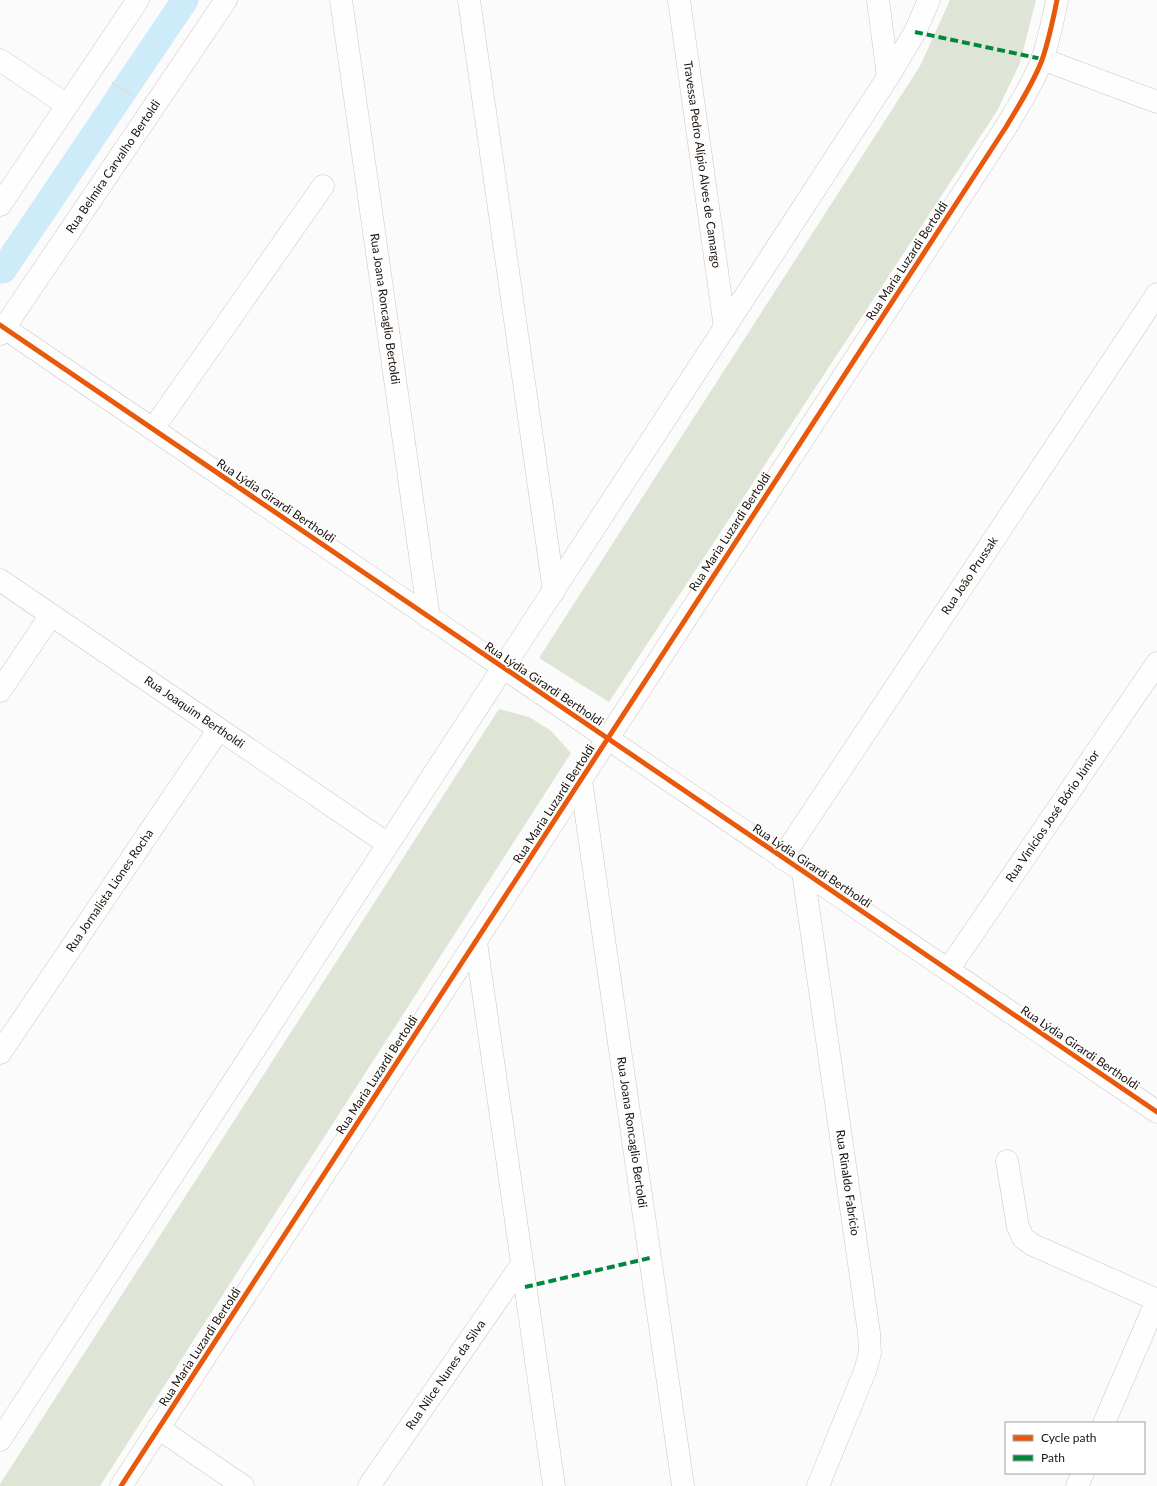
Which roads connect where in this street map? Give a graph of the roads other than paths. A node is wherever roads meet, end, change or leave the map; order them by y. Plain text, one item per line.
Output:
1 (138, 0) edge
2 (226, 0) edge
3 (341, 0) edge
4 (469, 0) edge
5 (679, 0) edge
6 (878, 0) edge
7 (929, 0) edge
8 (1057, 0) edge
9 (1042, 59) junction
10 (0, 60) edge
11 (888, 77) junction
12 (1157, 102) edge
13 (67, 106) junction
14 (323, 186) dead end
15 (0, 204) edge
16 (1157, 294) edge
17 (725, 328) junction
18 (1, 329) edge
19 (153, 429) junction
20 (0, 580) edge
21 (554, 591) junction
22 (51, 615) junction
23 (429, 618) junction
24 (1157, 663) edge
25 (504, 668) junction
26 (0, 691) edge
27 (219, 729) junction
28 (608, 739) junction
29 (581, 780) junction
30 (388, 844) junction
31 (782, 858) junction
32 (803, 872) junction
33 (476, 942) junction
34 (948, 970) junction
35 (0, 1053) edge
36 (1157, 1112) edge
37 (1007, 1162) dead end
38 (522, 1264) junction
39 (1157, 1300) edge
40 (1104, 1422) edge
41 (158, 1428) junction
42 (0, 1440) edge
43 (1083, 1474) edge
44 (121, 1486) edge
45 (243, 1486) edge
46 (369, 1486) edge
47 (554, 1486) edge
48 (683, 1486) edge
49 (818, 1486) edge
50 (1078, 1486) edge

1 - 13 street
2 - 18 street, Rua Belmira Carvalho Bertoldi
3 - 23 street, Rua Joana Roncaglio Bertoldi
4 - 21 street
5 - 17 street, Travessa Pedro Alípio Alves de Camargo
6 - 11 street
7 - 11 street
8 - 9 street, Rua Maria Luzardi Bertoldi
9 - 12 street
9 - 28 street, Rua Maria Luzardi Bertoldi
10 - 13 street
11 - 17 street
13 - 15 street
14 - 19 street
16 - 31 street, Rua João Prussak
17 - 21 street
18 - 19 street, Rua Lýdia Girardi Bertholdi
19 - 23 street, Rua Lýdia Girardi Bertholdi
20 - 22 street, Rua Joaquim Bertholdi
21 - 25 street
22 - 26 street
22 - 27 street, Rua Joaquim Bertholdi
23 - 25 street, Rua Lýdia Girardi Bertholdi
24 - 34 street, Rua Vinícios José Bório Júnior
25 - 28 street, Rua Lýdia Girardi Bertholdi
25 - 30 street
27 - 30 street, Rua Joaquim Bertholdi
27 - 35 street, Rua Jornalista Liones Rocha
28 - 29 street, Rua Maria Luzardi Bertoldi
28 - 31 street, Rua Lýdia Girardi Bertholdi
29 - 33 street, Rua Maria Luzardi Bertoldi
29 - 48 street, Rua Joana Roncaglio Bertoldi
30 - 42 street
31 - 32 street, Rua Lýdia Girardi Bertholdi
32 - 34 street, Rua Lýdia Girardi Bertholdi
32 - 49 street, Rua Rinaldo Fabrício
33 - 38 street
33 - 41 street, Rua Maria Luzardi Bertoldi
34 - 36 street, Rua Lýdia Girardi Bertholdi
37 - 39 street
38 - 46 street, Rua Nilce Nunes da Silva
38 - 47 street
39 - 40 street
41 - 44 street, Rua Maria Luzardi Bertoldi
41 - 45 street
43 - 50 street

